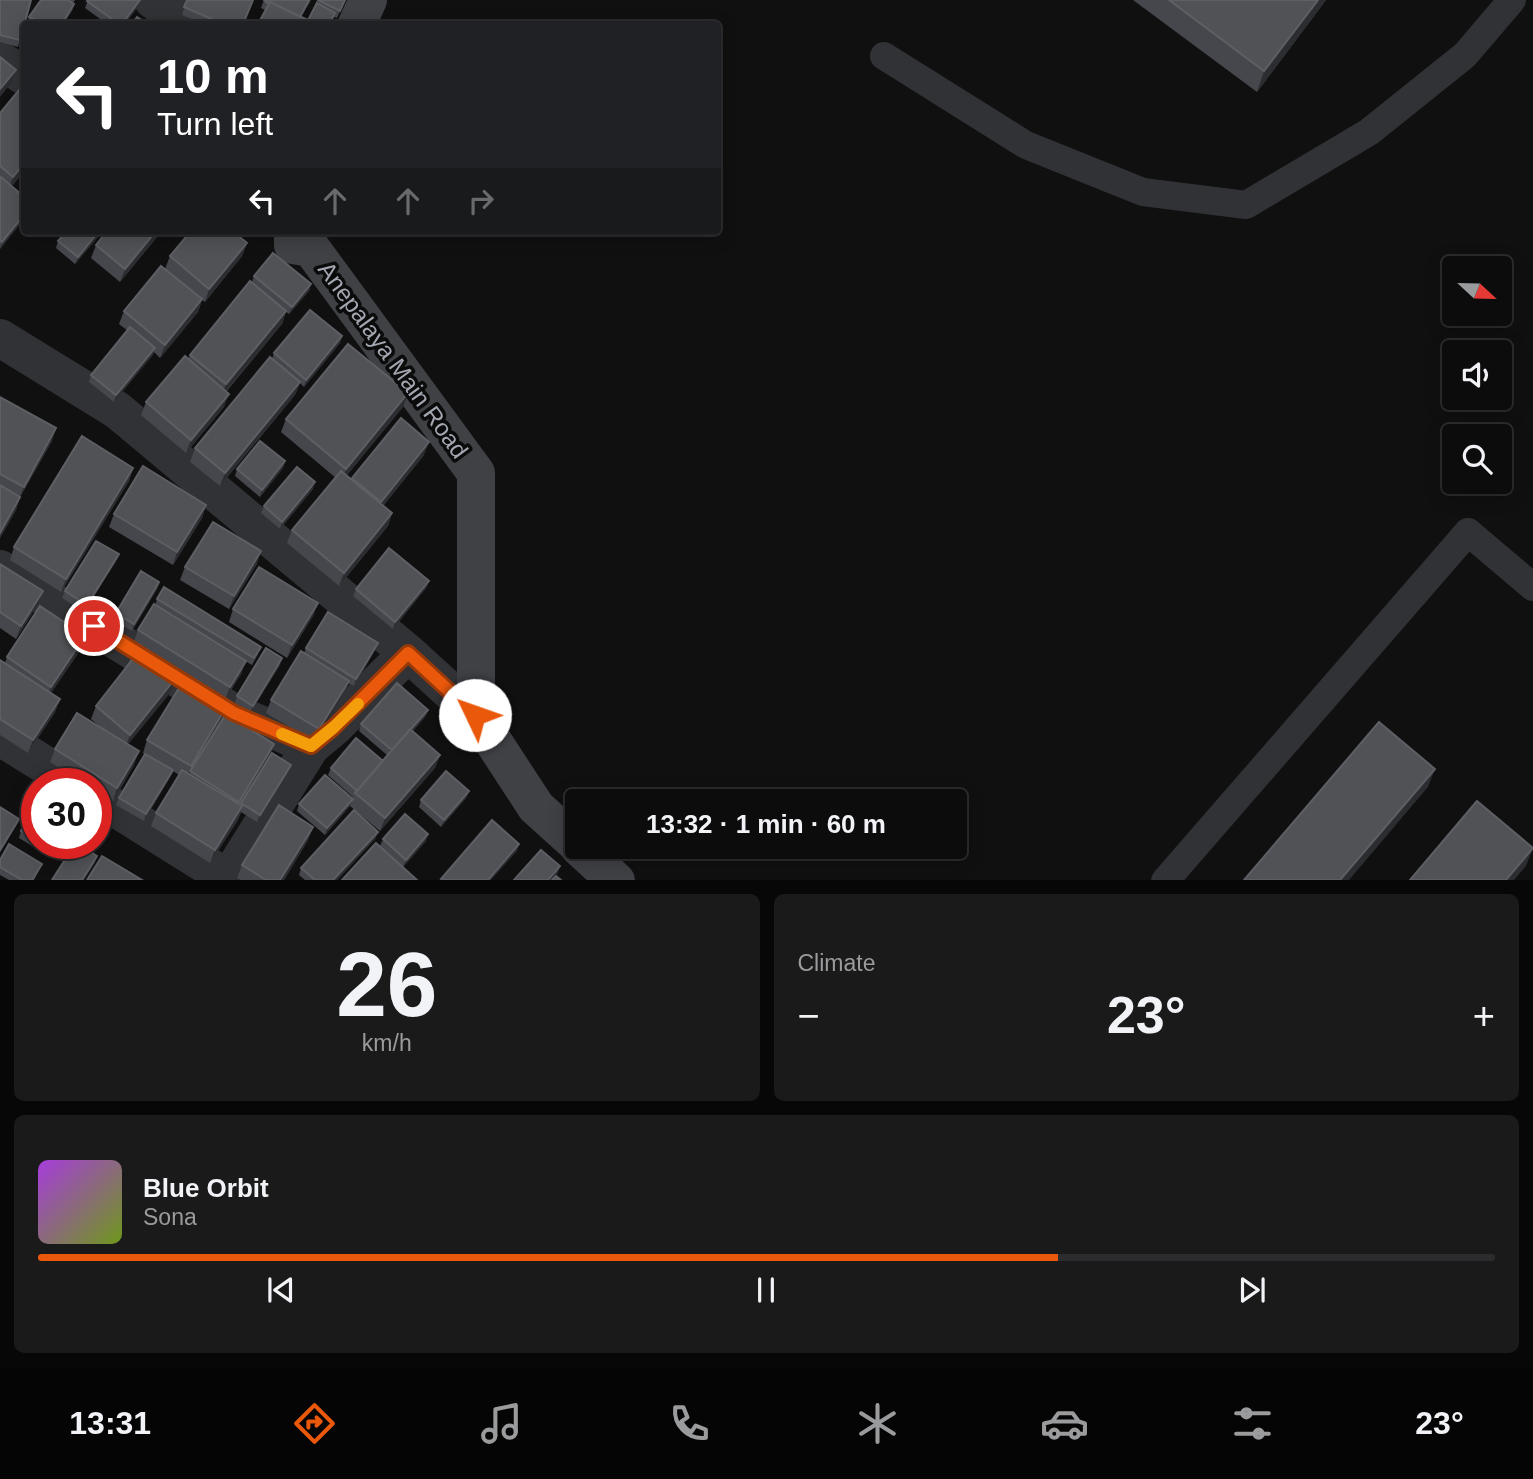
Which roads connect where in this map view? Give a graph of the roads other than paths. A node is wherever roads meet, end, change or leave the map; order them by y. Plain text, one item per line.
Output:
1 (153, 0) edge
2 (368, 0) edge
3 (1512, 0) edge
4 (183, 21) edge
5 (358, 21) edge
6 (884, 56) dead end
7 (0, 60) edge
8 (21, 74) edge
9 (285, 236) edge
10 (0, 338) edge
11 (0, 569) edge
12 (1533, 587) edge
13 (408, 653) junction
14 (475, 715) junction
15 (0, 737) edge
16 (311, 746) junction
17 (50, 768) edge
18 (112, 806) edge
19 (565, 834) edge
20 (593, 859) edge
21 (229, 880) edge
22 (616, 880) edge
23 (1165, 880) edge

1 - 4 street
2 - 5 street
3 - 6 lane
7 - 8 street
9 - 14 street, Anepalaya Main Road
10 - 13 street
11 - 16 street
12 - 23 lane
13 - 14 street
13 - 16 street
14 - 19 street
15 - 17 street
16 - 21 street
18 - 21 street
20 - 22 street

